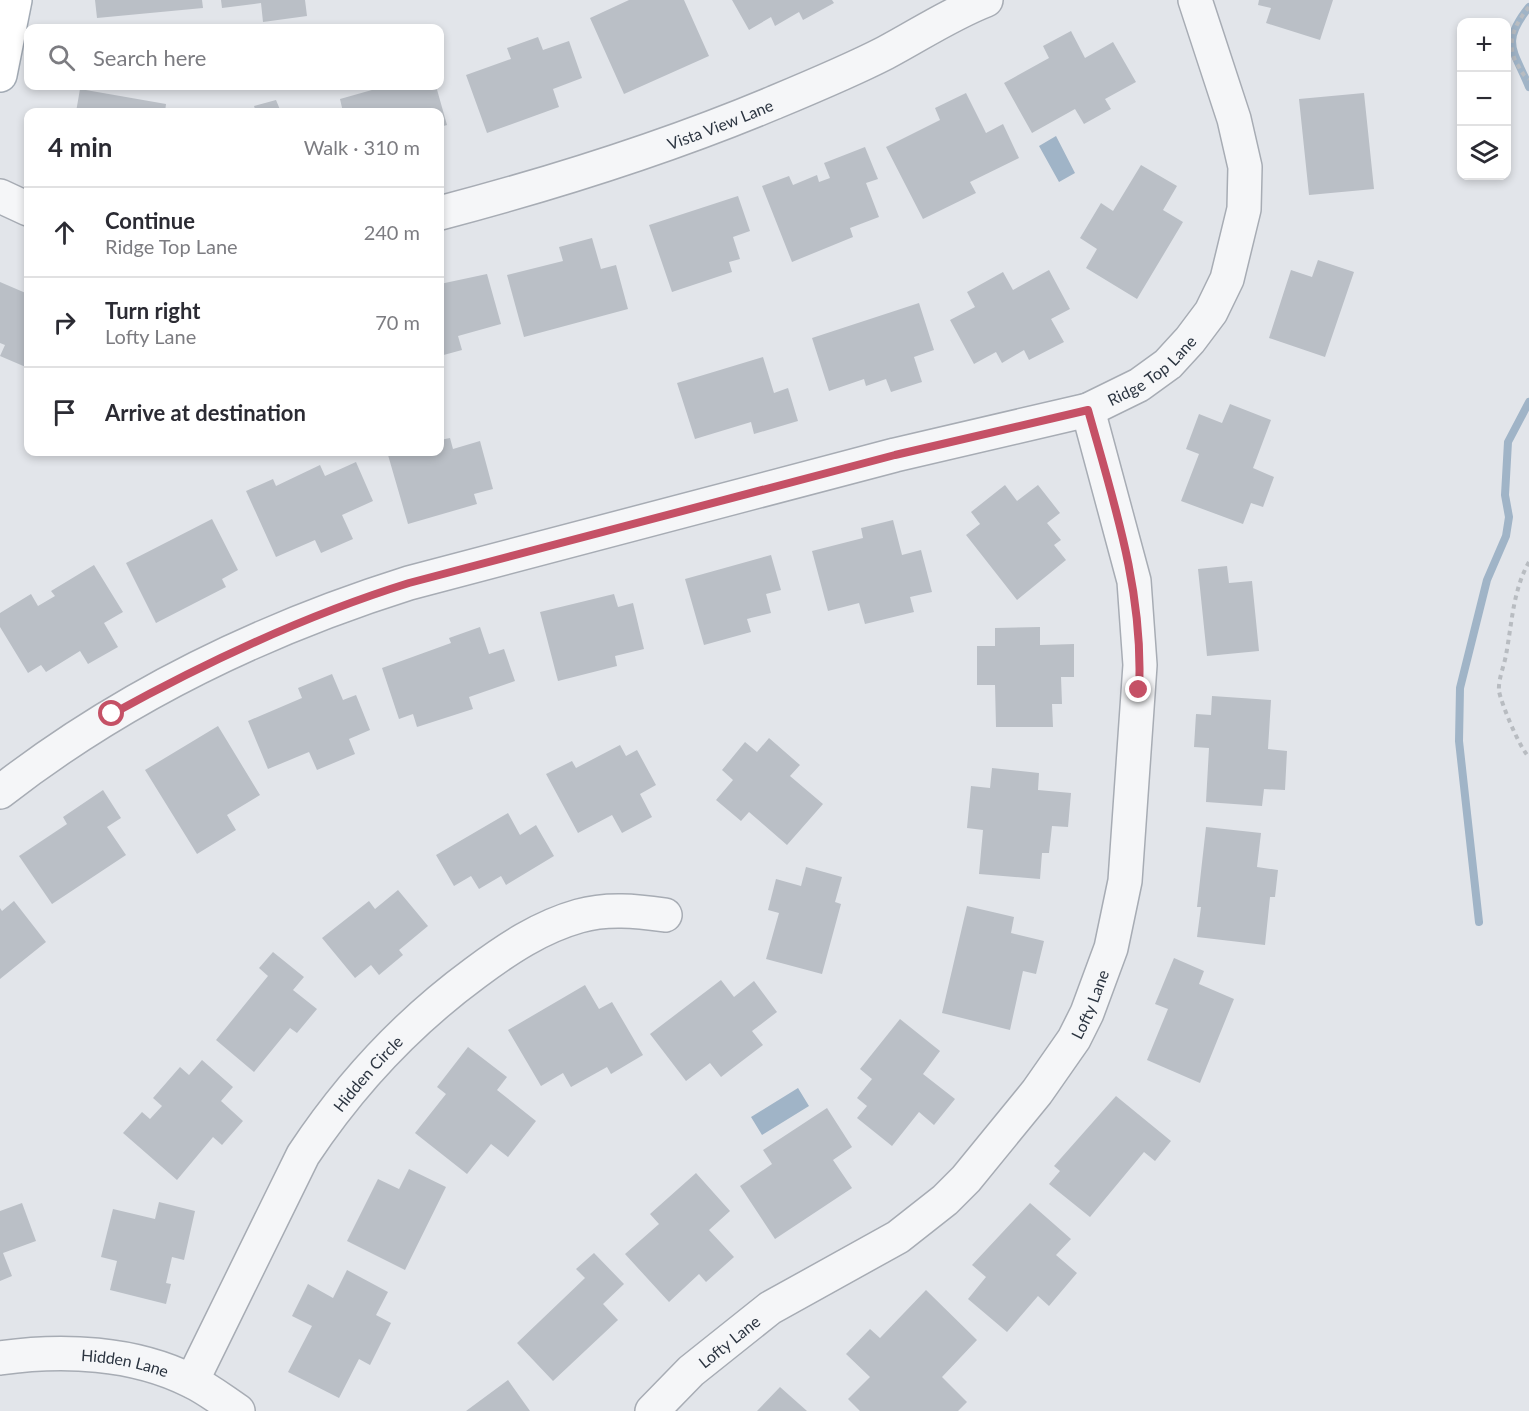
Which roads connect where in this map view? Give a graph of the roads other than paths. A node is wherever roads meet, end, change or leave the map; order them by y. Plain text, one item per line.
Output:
1 (15, 0) edge
2 (986, 0) edge
3 (1195, 0) edge
4 (0, 75) edge
5 (0, 196) edge
6 (24, 207) edge
7 (444, 212) edge
8 (1088, 410) junction
9 (0, 792) edge
10 (665, 915) dead end
11 (0, 1358) edge
12 (192, 1381) junction
13 (238, 1411) edge
14 (652, 1411) edge

1 - 4 main road
2 - 7 street, Vista View Lane
3 - 8 street, Ridge Top Lane
5 - 6 street
8 - 9 street, Ridge Top Lane
8 - 14 street, Lofty Lane
10 - 12 street, Hidden Circle
11 - 12 street, Hidden Lane
12 - 13 street, Hidden Lane

